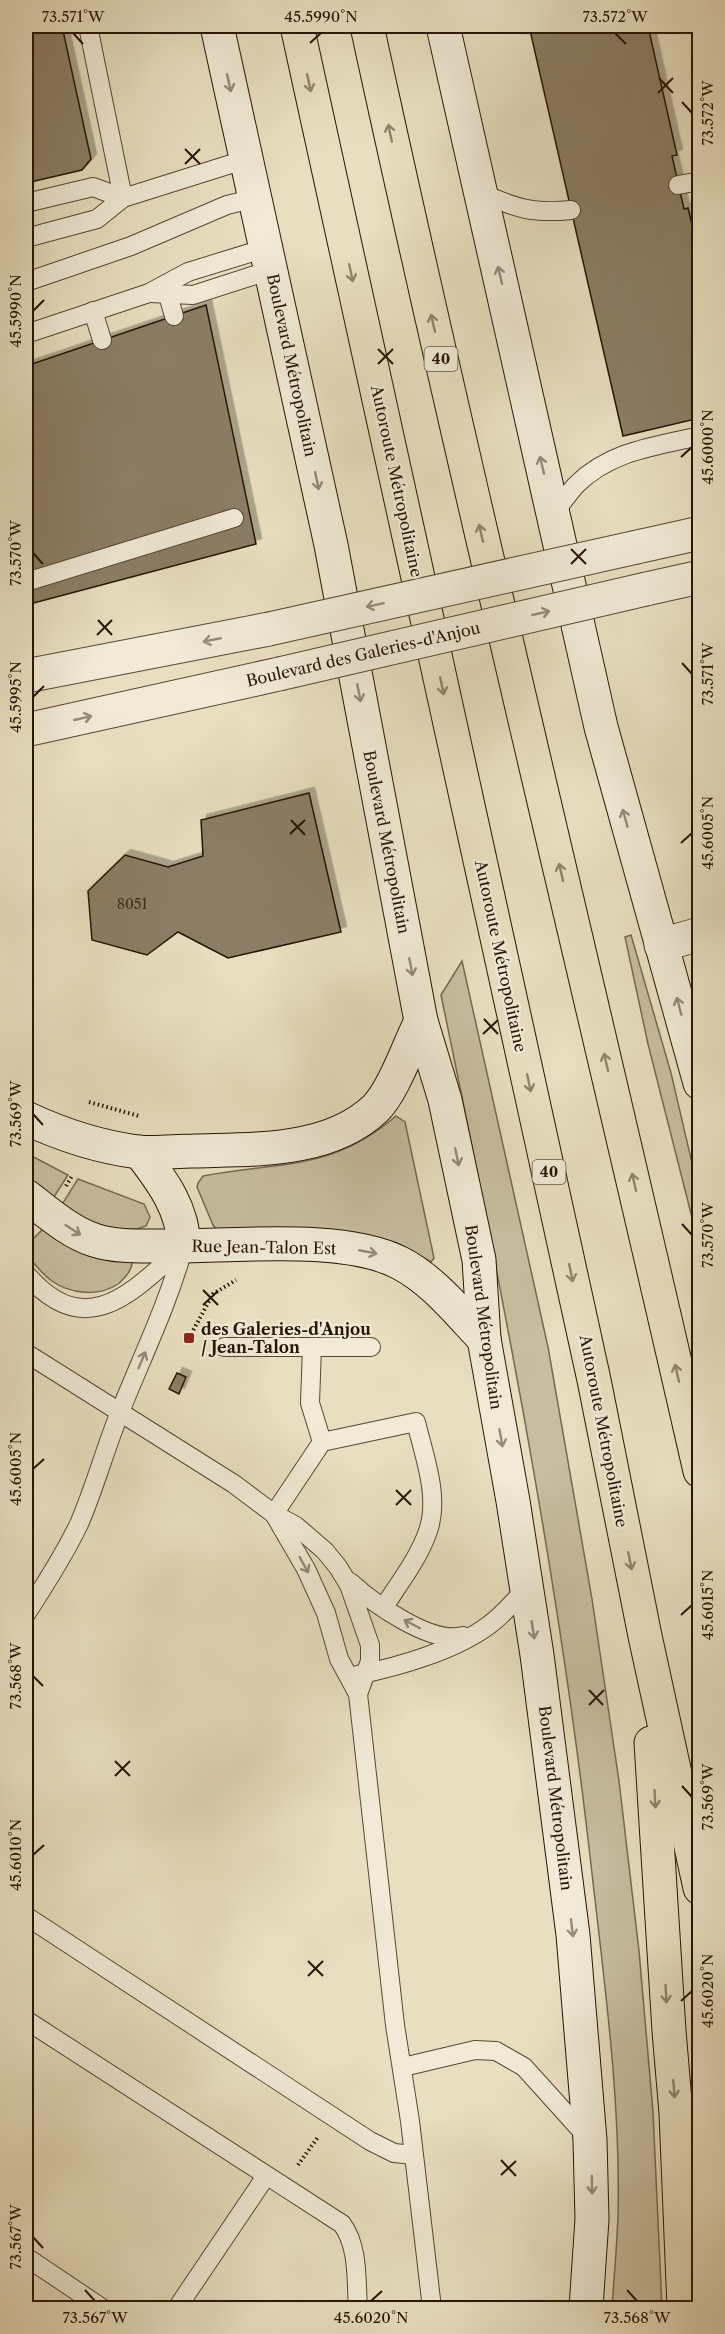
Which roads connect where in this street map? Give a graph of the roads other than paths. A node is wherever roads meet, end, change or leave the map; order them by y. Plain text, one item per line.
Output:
1 (88, 26) edge
2 (217, 26) edge
3 (297, 26) edge
4 (367, 26) edge
5 (443, 26) edge
6 (246, 159) junction
7 (699, 181) edge
8 (678, 185) dead end
9 (482, 193) junction
10 (123, 198) junction
11 (256, 198) junction
12 (26, 203) edge
13 (571, 210) dead end
14 (26, 238) edge
15 (269, 259) junction
16 (26, 282) edge
17 (160, 290) junction
18 (93, 311) junction
19 (174, 316) dead end
20 (26, 334) edge
21 (102, 340) dead end
22 (699, 436) edge
23 (553, 514) junction
24 (234, 518) dead end
25 (699, 533) edge
26 (699, 577) edge
27 (26, 582) edge
28 (26, 675) edge
29 (26, 730) edge
30 (699, 934) edge
31 (662, 945) junction
32 (421, 1021) junction
33 (699, 1083) edge
34 (26, 1118) edge
35 (140, 1152) junction
36 (26, 1196) edge
37 (184, 1246) junction
38 (26, 1274) edge
39 (484, 1339) junction
40 (224, 1347) dead end
41 (312, 1347) junction
42 (370, 1347) dead end
43 (26, 1353) edge
44 (119, 1413) junction
45 (322, 1442) junction
46 (699, 1471) edge
47 (274, 1514) junction
48 (344, 1575) junction
49 (526, 1589) junction
50 (384, 1607) junction
51 (26, 1614) edge
52 (487, 1627) junction
53 (645, 1636) junction
54 (366, 1673) junction
55 (347, 1677) junction
56 (357, 1694) junction
57 (699, 1888) edge
58 (26, 1916) edge
59 (26, 2020) edge
60 (403, 2067) junction
61 (590, 2140) junction
62 (414, 2155) junction
63 (266, 2176) junction
64 (26, 2257) edge
65 (102, 2308) edge
66 (177, 2308) edge
67 (358, 2308) edge
68 (432, 2308) edge
69 (586, 2308) edge
70 (684, 2308) edge

1 - 10 lane
2 -> 6 main road, Boulevard Métropolitain
3 -> 53 highway, Autoroute Métropolitaine / 40
46 -> 4 highway, 40
5 - 9 main road
6 - 10 lane
6 - 11 main road, Boulevard Métropolitain
7 - 8 lane
9 - 13 lane
23 -> 9 main road
10 - 12 lane
10 - 14 lane
11 - 15 main road, Boulevard Métropolitain
11 - 16 lane
15 - 17 lane
15 -> 32 main road, Boulevard Métropolitain
17 - 18 lane
17 - 19 lane
18 - 20 lane
18 - 21 lane
22 - 23 lane
31 -> 23 main road
24 - 27 lane
25 -> 28 main road, bridge
29 -> 26 main road, Boulevard des Galeries-d'Anjou, bridge
30 - 31 main road
33 -> 31 main road
32 - 35 main road
32 -> 39 main road, Boulevard Métropolitain
34 - 35 main road
35 - 37 main road
36 -> 37 main road, Rue Jean-Talon Est
37 - 38 lane
37 -> 39 main road, Rue Jean-Talon Est
44 -> 37 lane
39 -> 49 main road, Boulevard Métropolitain
40 - 41 lane
41 - 42 lane
41 - 45 lane
43 - 44 lane
44 - 47 lane
44 - 51 lane
45 - 47 lane
45 - 50 lane
47 - 48 lane
47 -> 55 lane
48 - 50 lane
48 - 54 lane
49 - 52 lane
49 -> 61 main road, Boulevard Métropolitain
52 -> 50 lane
52 - 54 lane
53 - 57 highway, Autoroute Métropolitaine / 40
53 -> 70 highway
54 - 55 lane
54 - 56 lane
55 - 56 lane
56 - 60 lane
58 - 62 lane
59 - 63 lane
60 - 61 lane
60 - 62 lane
61 -> 69 main road, Boulevard Métropolitain
62 - 68 lane
63 - 66 lane
63 - 67 lane
64 - 65 lane

